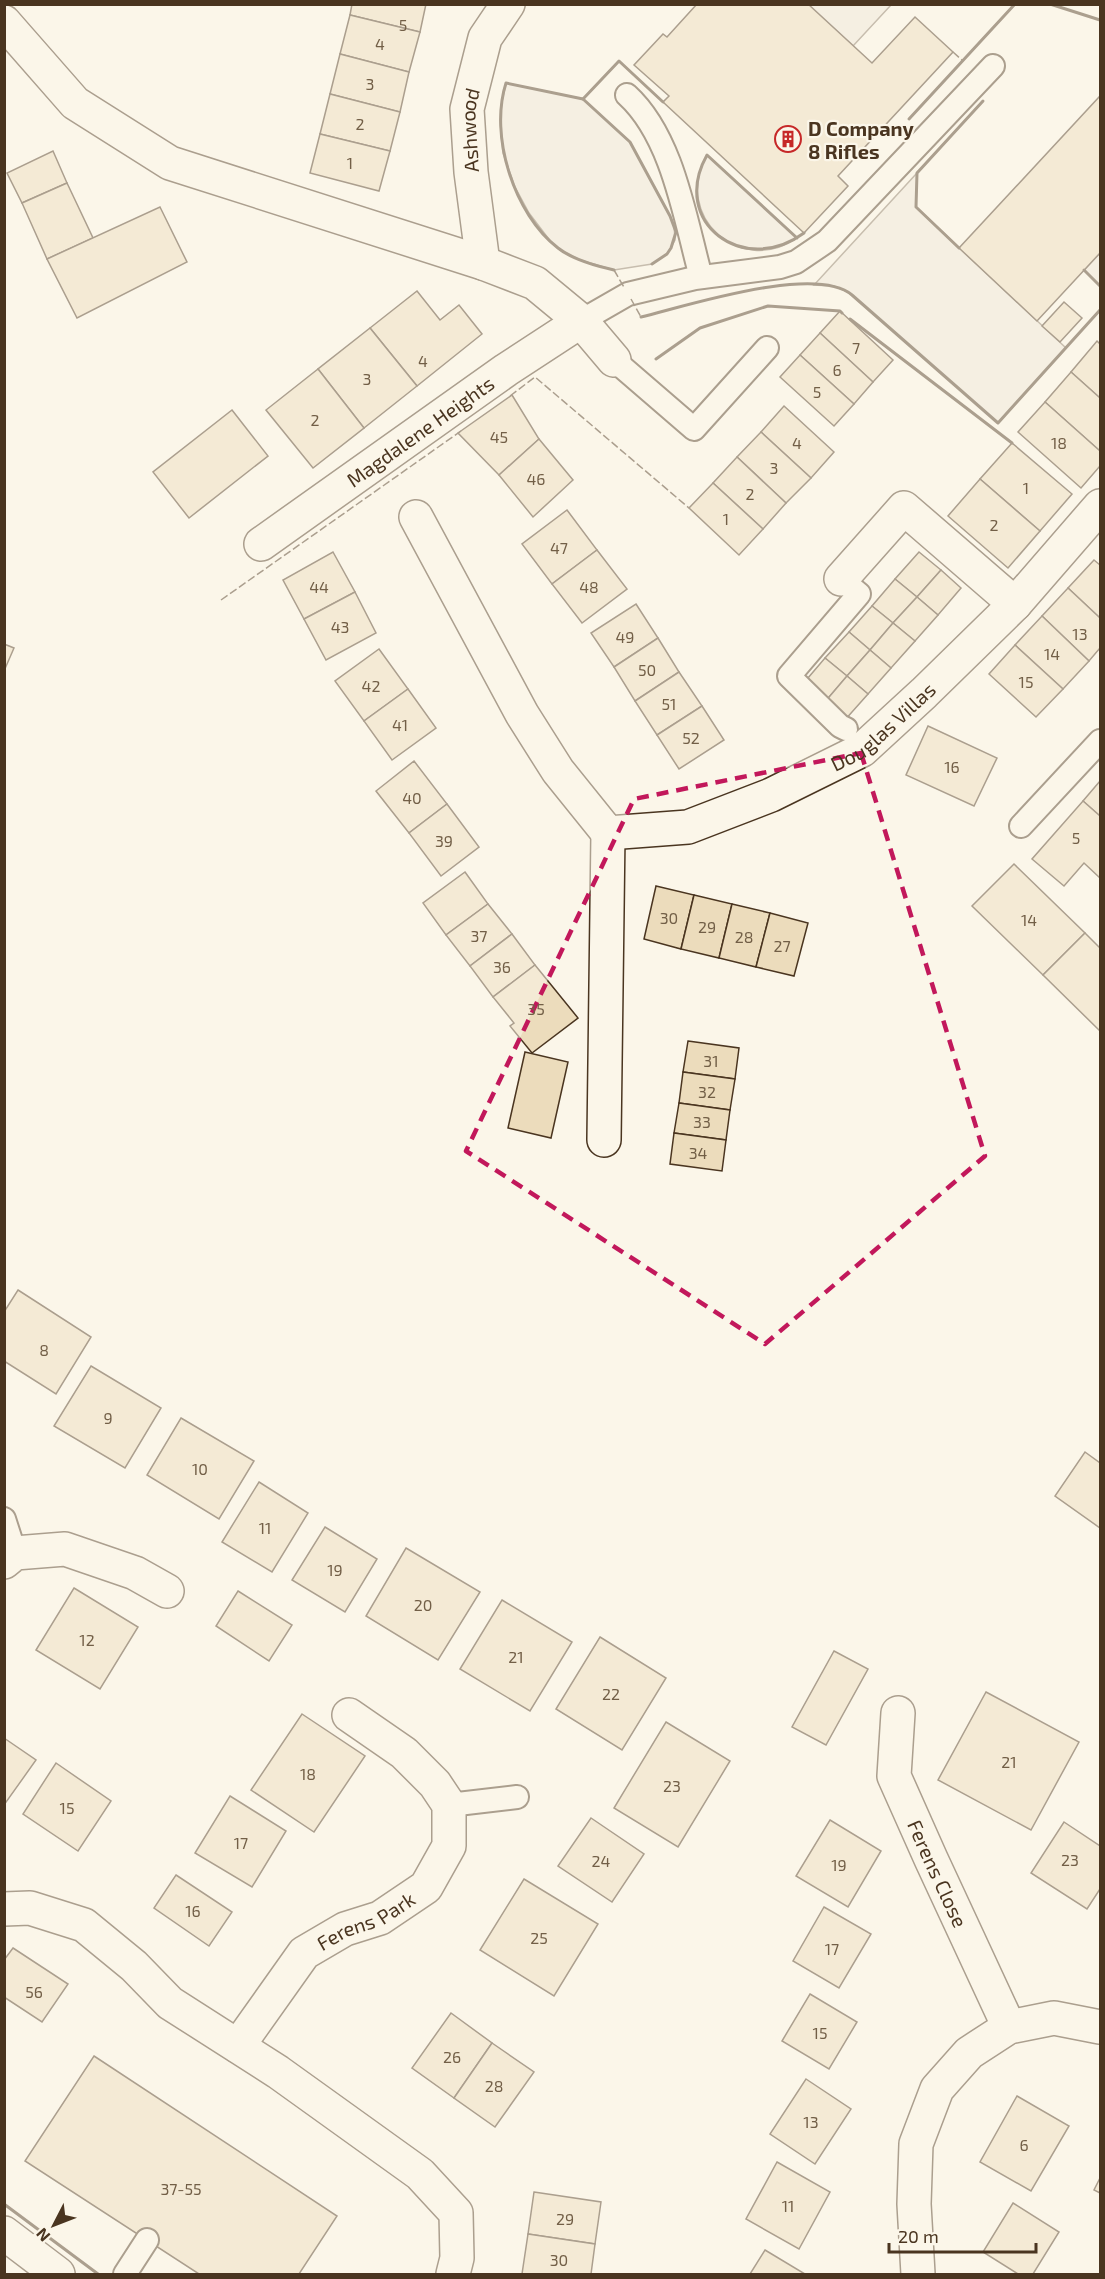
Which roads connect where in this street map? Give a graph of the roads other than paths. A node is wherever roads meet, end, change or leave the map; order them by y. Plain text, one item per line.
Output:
1 (508, 4) edge
2 (4, 22) edge
3 (993, 66) dead end
4 (627, 95) dead end
5 (483, 263) junction
6 (701, 278) junction
7 (581, 321) junction
8 (767, 348) dead end
9 (614, 360) joint
10 (416, 517) dead end
11 (1095, 519) edge
12 (261, 544) dead end
13 (841, 579) joint
14 (1015, 604) junction
15 (846, 729) dead end
16 (1101, 741) edge
17 (1021, 826) dead end
18 (608, 833) junction
19 (603, 1140) dead end
20 (4, 1520) edge
21 (10, 1558) edge
22 (167, 1591) dead end
23 (898, 1713) dead end
24 (349, 1715) dead end
25 (517, 1797) dead end
26 (449, 1805) junction
27 (4, 1909) edge
28 (1010, 2027) junction
29 (1101, 2027) edge
30 (238, 2046) junction
31 (4, 2233) edge
32 (147, 2241) dead end
33 (58, 2274) edge
34 (125, 2274) edge
35 (453, 2274) edge
36 (918, 2274) edge

1 - 5 street, Ashwood
2 - 5 street
3 - 6 lane
4 - 6 lane
5 - 7 street
6 - 7 lane
7 - 9 street
7 - 12 street, Magdalene Heights
8 - 9 lane
10 - 18 street
11 - 14 street, Douglas Villas
13 - 14 street
13 - 15 lane
14 - 18 street, Douglas Villas
16 - 17 lane
18 - 19 street
20 - 21 lane
21 - 22 street
23 - 28 street, Ferens Close
24 - 26 street
25 - 26 lane
26 - 30 street, Ferens Park
27 - 30 street
28 - 29 street
28 - 36 street
30 - 35 street
31 - 33 street
32 - 34 lane

